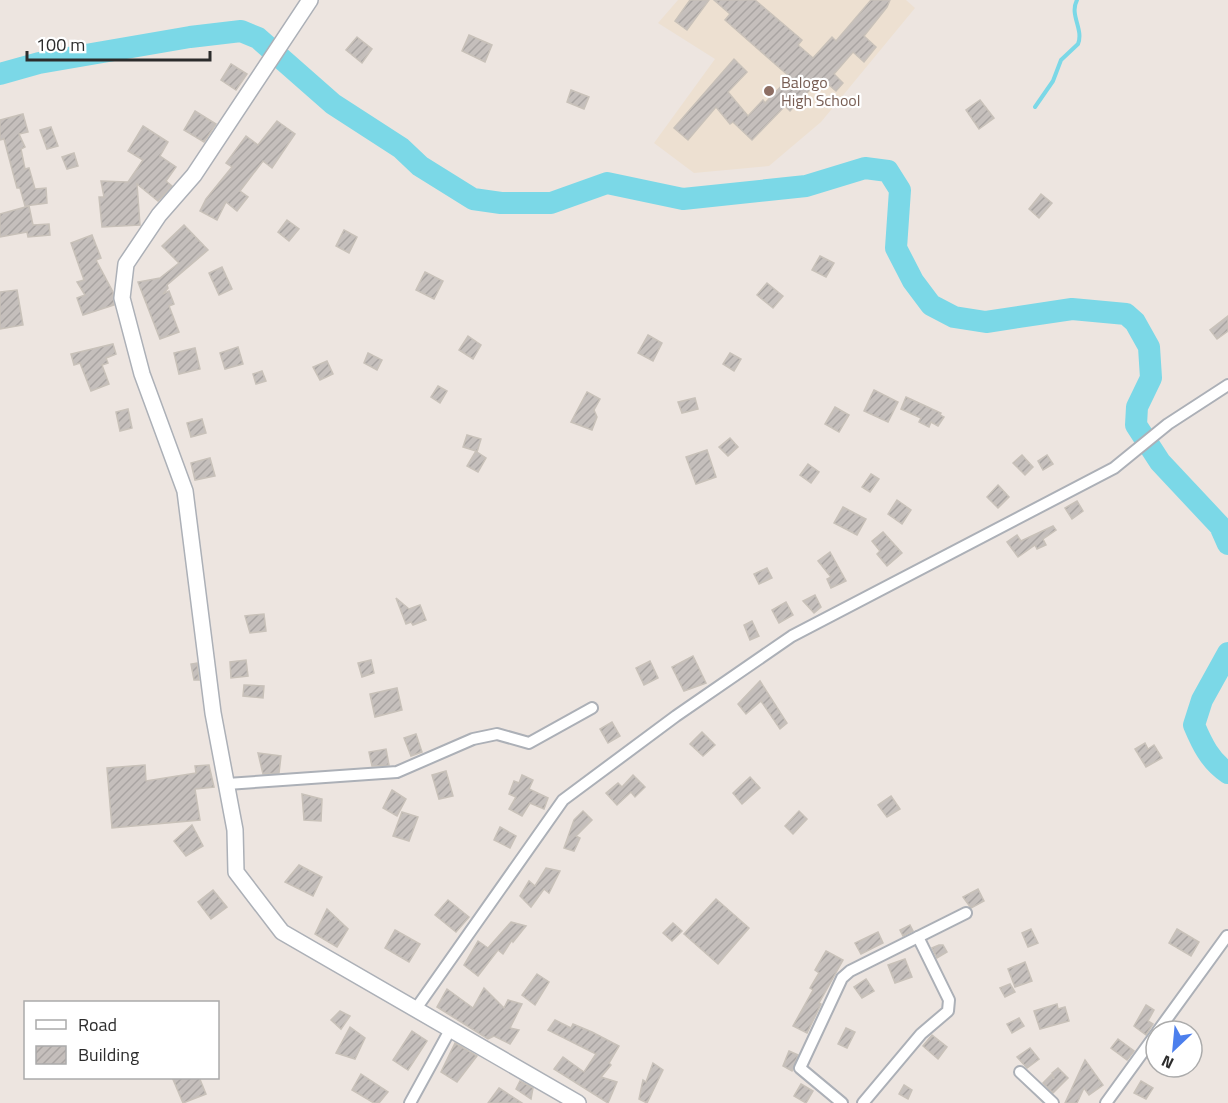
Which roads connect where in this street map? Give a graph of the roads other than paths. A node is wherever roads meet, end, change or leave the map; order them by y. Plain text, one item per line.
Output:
1 (310, 0) edge
2 (1228, 385) edge
3 (592, 708) dead end
4 (226, 784) junction
5 (966, 913) dead end
6 (1227, 936) edge
7 (918, 937) junction
8 (415, 1010) junction
9 (1167, 1019) edge
10 (450, 1030) junction
11 (1144, 1051) edge
12 (1020, 1072) dead end
13 (410, 1103) edge
14 (578, 1103) edge
15 (842, 1103) edge
16 (863, 1103) edge
17 (1053, 1103) edge
18 (1106, 1103) edge

1 - 4 main road
2 - 8 street
3 - 4 street
4 - 8 main road
5 - 7 street
6 - 9 street
7 - 15 street
7 - 16 street
8 - 10 main road
10 - 13 street
10 - 14 main road
11 - 18 street
12 - 17 street

